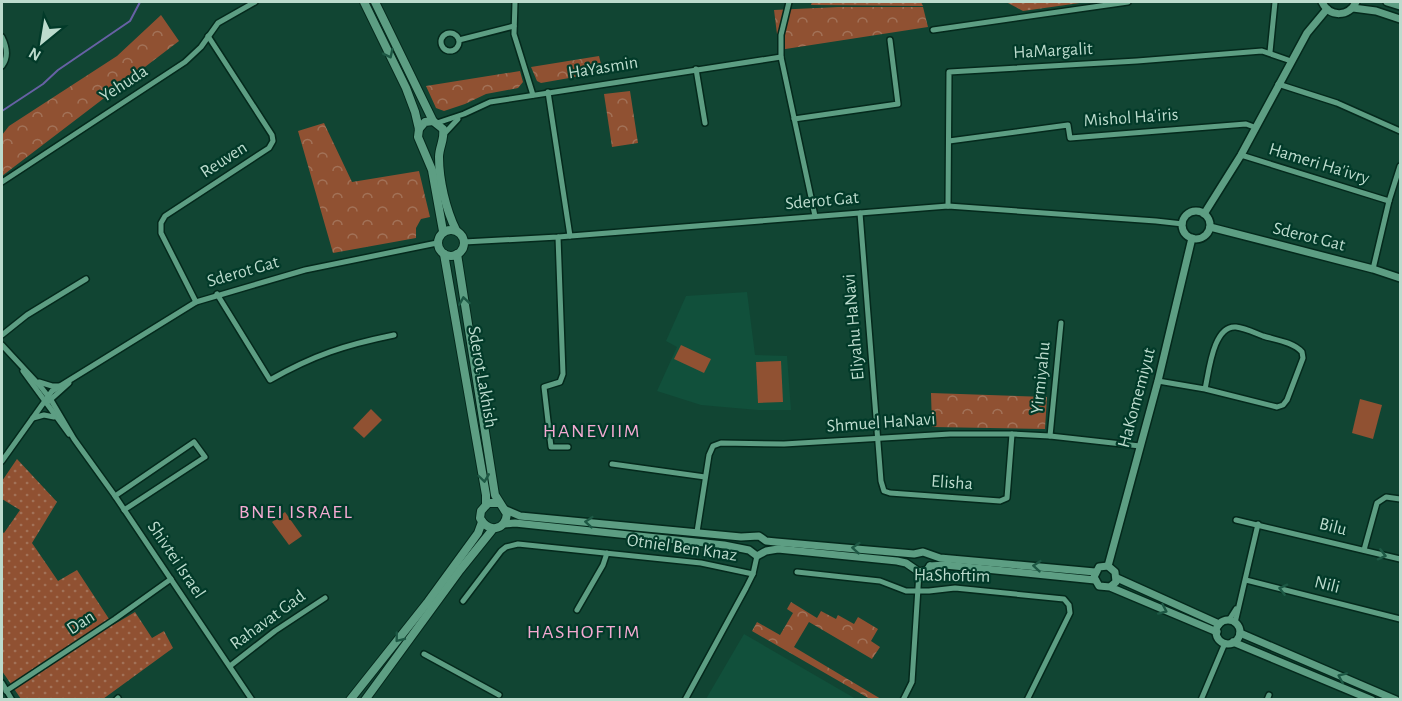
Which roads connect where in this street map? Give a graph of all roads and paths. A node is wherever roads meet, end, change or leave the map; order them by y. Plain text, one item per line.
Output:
1 (255, 2) edge
2 (364, 2) edge
3 (375, 2) edge
4 (515, 2) edge
5 (789, 2) edge
6 (1128, 2) edge
7 (1275, 2) edge
8 (1322, 2) edge
9 (1387, 2) edge
10 (1355, 5) edge
11 (1401, 6) edge
12 (1327, 9) junction
13 (1401, 19) edge
14 (514, 26) junction
15 (933, 30) dead end
16 (208, 36) junction
17 (2, 37) edge
18 (459, 40) dead end
19 (890, 40) dead end
20 (1270, 52) junction
21 (780, 57) junction
22 (1292, 61) junction
23 (2, 66) edge
24 (696, 69) junction
25 (1278, 84) junction
26 (548, 92) junction
27 (533, 95) junction
28 (464, 114) junction
29 (794, 119) junction
30 (435, 122) junction
31 (705, 123) dead end
32 (1254, 127) junction
33 (419, 129) junction
34 (1401, 130) edge
35 (443, 138) junction
36 (949, 141) junction
37 (422, 144) junction
38 (1241, 154) junction
39 (1401, 166) edge
40 (2, 182) edge
41 (1389, 201) junction
42 (948, 206) junction
43 (860, 213) junction
44 (1204, 214) junction
45 (815, 216) junction
46 (1183, 224) junction
47 (1210, 227) junction
48 (456, 230) junction
49 (443, 231) junction
50 (570, 236) junction
51 (558, 237) junction
52 (1192, 238) junction
53 (464, 242) junction
54 (437, 243) junction
55 (444, 254) junction
56 (457, 254) junction
57 (1373, 268) junction
58 (1401, 278) edge
59 (86, 279) dead end
60 (218, 294) junction
61 (196, 302) junction
62 (1061, 323) dead end
63 (2, 335) edge
64 (394, 335) dead end
65 (2, 345) edge
66 (14, 358) junction
67 (75, 377) junction
68 (35, 380) junction
69 (1158, 381) junction
70 (60, 385) junction
71 (1205, 389) junction
72 (48, 400) junction
73 (54, 417) junction
74 (32, 418) junction
75 (1012, 434) junction
76 (1050, 436) junction
77 (879, 438) junction
78 (74, 439) junction
79 (1140, 446) junction
80 (568, 447) dead end
81 (2, 461) edge
82 (612, 464) dead end
83 (705, 477) junction
84 (115, 495) junction
85 (1401, 499) edge
86 (499, 503) junction
87 (486, 504) junction
88 (124, 510) junction
89 (506, 510) junction
90 (1236, 520) dead end
91 (482, 522) junction
92 (504, 524) junction
93 (1258, 524) junction
94 (493, 529) junction
95 (697, 532) junction
96 (752, 538) junction
97 (766, 540) junction
98 (749, 550) junction
99 (1364, 550) junction
100 (766, 552) junction
101 (607, 553) junction
102 (914, 554) junction
103 (928, 555) junction
104 (757, 556) junction
105 (1401, 559) edge
106 (911, 566) junction
107 (930, 566) junction
108 (1108, 566) junction
109 (798, 572) dead end
110 (919, 572) junction
111 (753, 574) junction
112 (1095, 576) junction
113 (1117, 578) junction
114 (171, 579) junction
115 (1246, 580) junction
116 (1110, 587) junction
117 (919, 591) junction
118 (325, 598) dead end
119 (463, 601) dead end
120 (577, 610) dead end
121 (1401, 619) edge
122 (1232, 621) junction
123 (1219, 624) junction
124 (1217, 633) junction
125 (1240, 633) junction
126 (1229, 643) junction
127 (424, 654) dead end
128 (230, 666) junction
129 (2, 683) edge
130 (6, 691) junction
131 (499, 695) dead end
132 (12, 699) edge
133 (252, 699) edge
134 (350, 699) edge
135 (366, 699) edge
136 (685, 699) edge
137 (903, 699) edge
138 (1027, 699) edge
139 (1202, 699) edge
140 (1372, 699) edge
141 (1396, 699) edge

1 - 16 street, Yehuda
2 -> 33 main road
3 - 30 main road
4 - 14 street
5 - 21 street
6 - 15 street
7 - 20 street
8 - 12 street
9 - 11 street
10 - 12 street
10 - 13 street
12 - 22 street
14 - 18 street
14 - 27 street
16 - 40 street, Yehuda
16 - 61 street, Reuven
17 - 23 street
19 - 29 street
20 - 22 street, HaMargalit
20 - 36 street, HaMargalit
21 - 24 street, HaYasmin
21 - 29 street
22 - 25 street
24 - 26 street, HaYasmin
24 - 31 street
25 - 32 street
25 - 34 street
26 - 27 street, HaYasmin
26 - 50 street
27 - 28 street, HaYasmin
28 - 30 street, HaYasmin
28 - 35 street, HaYasmin
29 - 45 street
30 - 33 main road
30 - 35 main road
32 - 36 street, Mishol Ha'iris
32 - 38 street
33 - 37 main road
35 - 37 main road
35 - 48 main road
36 - 42 street, HaMargalit
37 - 49 main road
38 - 41 street, Hameri Ha'ivry
38 - 44 street
39 - 41 street
41 - 57 street
42 - 43 street, Sderot Gat
42 - 46 street, Sderot Gat
43 - 45 street, Sderot Gat
43 - 77 street, Eliyahu HaNavi
44 - 46 street
44 - 47 street
45 - 50 street, Sderot Gat
46 - 52 street
47 - 52 street
47 - 57 street, Sderot Gat
48 - 49 main road
48 - 53 main road
49 - 54 main road
50 - 51 street, Sderot Gat
51 - 53 street, Sderot Gat
51 - 80 street
52 - 69 street, HaKomemiyut
53 - 56 main road
54 - 55 main road
54 - 60 street, Sderot Gat
55 - 56 main road
55 -> 87 main road, Sderot Lakhish
86 -> 56 main road, Sderot Lakhish
57 - 58 street, Sderot Gat
59 - 63 street
60 - 61 street, Sderot Gat
60 - 64 street
61 - 67 street, Sderot Gat
62 - 76 street, Yirmiyahu
65 - 66 street, Shivtei Israel
66 - 68 street, Shivtei Israel
66 - 72 street, Shivtei Israel
67 - 70 street, Sderot Gat
67 - 72 street, Sderot Gat
68 - 70 street
68 - 72 street, Shivtei Israel
69 - 71 street
69 - 79 street, HaKomemiyut
70 - 72 street, Sderot Gat
71 - 71 street
72 - 73 street, Shivtei Israel
72 - 74 street
72 - 78 street, Shivtei Israel
73 - 74 street
73 - 78 street, Shivtei Israel
74 - 81 street
75 - 76 street, Shmuel HaNavi
75 - 77 street, Shmuel HaNavi
75 - 77 street, Elisha
76 - 79 street, Shmuel HaNavi
77 - 83 street, Shmuel HaNavi
78 - 84 street, Shivtei Israel
79 - 108 street, HaKomemiyut
82 - 83 street
83 - 95 street, Shmuel HaNavi
84 - 88 street, Shivtei Israel
84 - 88 street
85 - 99 street
86 - 87 main road
86 - 89 main road
87 - 91 main road
88 - 114 street, Shivtei Israel
89 - 92 main road
95 -> 89 street
90 - 93 street, Bilu
91 - 94 main road
91 -> 134 main road
92 - 94 main road
92 - 98 street
93 - 99 street, Bilu
93 - 115 street
94 - 135 main road
95 - 96 street
96 - 97 street
96 - 98 street
97 - 100 street
102 -> 97 street, HaShoftim
98 - 104 street
99 -> 105 street, Bilu
100 - 104 street
100 - 106 street, HaShoftim
101 - 111 street, Otniel Ben Knaz
101 - 119 street, Otniel Ben Knaz
101 - 120 street, Otniel Ben Knaz
102 - 103 street
102 - 106 street
103 - 107 street
112 -> 103 street, HaShoftim
104 - 111 street
106 - 110 street
107 - 110 street
107 - 112 street, HaShoftim
108 - 112 street
108 - 113 street
109 - 117 street, HaShoftim
110 - 117 street
111 - 136 street
112 - 116 street
113 - 116 street
113 - 123 street
114 - 128 street, Shivtei Israel
114 - 130 street, Dan
121 -> 115 street, Nili
115 - 122 street
116 -> 124 street
117 - 137 street
117 - 138 street, HaShoftim
118 - 128 street, Rahavat Gad
122 - 123 street
122 - 125 street
123 - 124 street
124 - 126 street
125 - 126 street
141 -> 125 street
126 - 139 street
126 - 140 street
127 - 131 street
128 - 133 street, Shivtei Israel
129 - 130 street
130 - 132 street

